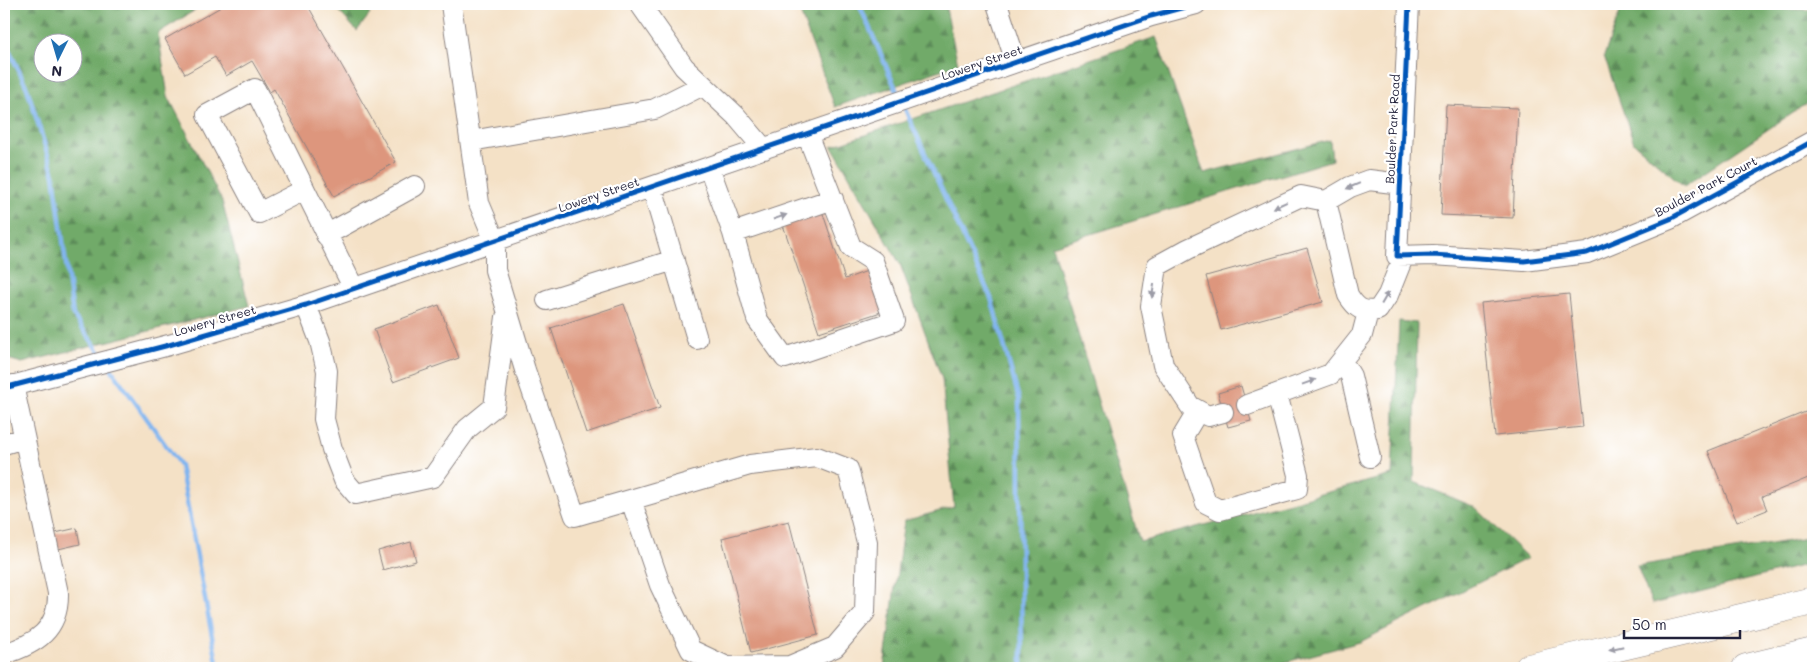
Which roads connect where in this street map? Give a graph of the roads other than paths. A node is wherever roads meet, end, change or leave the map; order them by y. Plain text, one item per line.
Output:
1 (451, 4) edge
2 (640, 4) edge
3 (997, 4) edge
4 (1196, 4) edge
5 (1409, 4) edge
6 (1016, 62) junction
7 (703, 85) junction
8 (807, 134) junction
9 (1813, 141) edge
10 (471, 142) junction
11 (764, 149) junction
12 (709, 167) junction
13 (1401, 184) junction
14 (415, 186) dead end
15 (652, 187) junction
16 (304, 190) junction
17 (833, 199) junction
18 (1326, 201) junction
19 (734, 233) junction
20 (326, 235) junction
21 (495, 241) junction
22 (1401, 255) junction
23 (674, 260) junction
24 (354, 290) junction
25 (547, 300) dead end
26 (306, 305) junction
27 (507, 310) junction
28 (1368, 312) junction
29 (697, 339) dead end
30 (1342, 361) junction
31 (8, 387) edge
32 (1277, 394) junction
33 (1246, 405) dead end
34 (1198, 410) junction
35 (1223, 412) dead end
36 (24, 438) junction
37 (4, 444) edge
38 (1370, 458) dead end
39 (631, 500) junction
40 (1809, 601) edge
41 (1813, 652) edge
42 (4, 654) edge
43 (1529, 668) edge
44 (1746, 668) edge

1 - 10 street
2 - 7 street
3 - 6 street
4 - 6 street, Lowery Street
5 - 13 street, Boulder Park Road
6 - 8 street, Lowery Street
7 - 10 street
7 - 11 street
8 - 11 street, Lowery Street
8 - 17 street
9 - 22 street, Boulder Park Court
10 - 21 street
11 - 12 street, Lowery Street
12 - 15 street, Lowery Street
12 - 19 street
13 -> 18 street
13 - 22 street, Boulder Park Road
14 - 20 street
15 - 21 street, Lowery Street
15 - 23 street
16 - 16 street
16 - 20 street
19 -> 17 street
17 - 19 street
18 - 28 street
18 -> 34 street
20 - 24 street
21 - 24 street, Lowery Street
21 - 27 street
28 -> 22 street, Boulder Park Road
23 - 25 street
23 - 29 street
24 - 26 street, Lowery Street
26 - 27 street
26 - 31 street, Lowery Street
27 - 39 street
28 - 30 street
32 -> 30 street
30 - 38 street
31 - 36 street
32 - 33 street
32 - 34 street
34 - 35 street
36 - 37 street
36 - 42 street
39 - 39 street
40 -> 43 highway
41 - 44 highway

